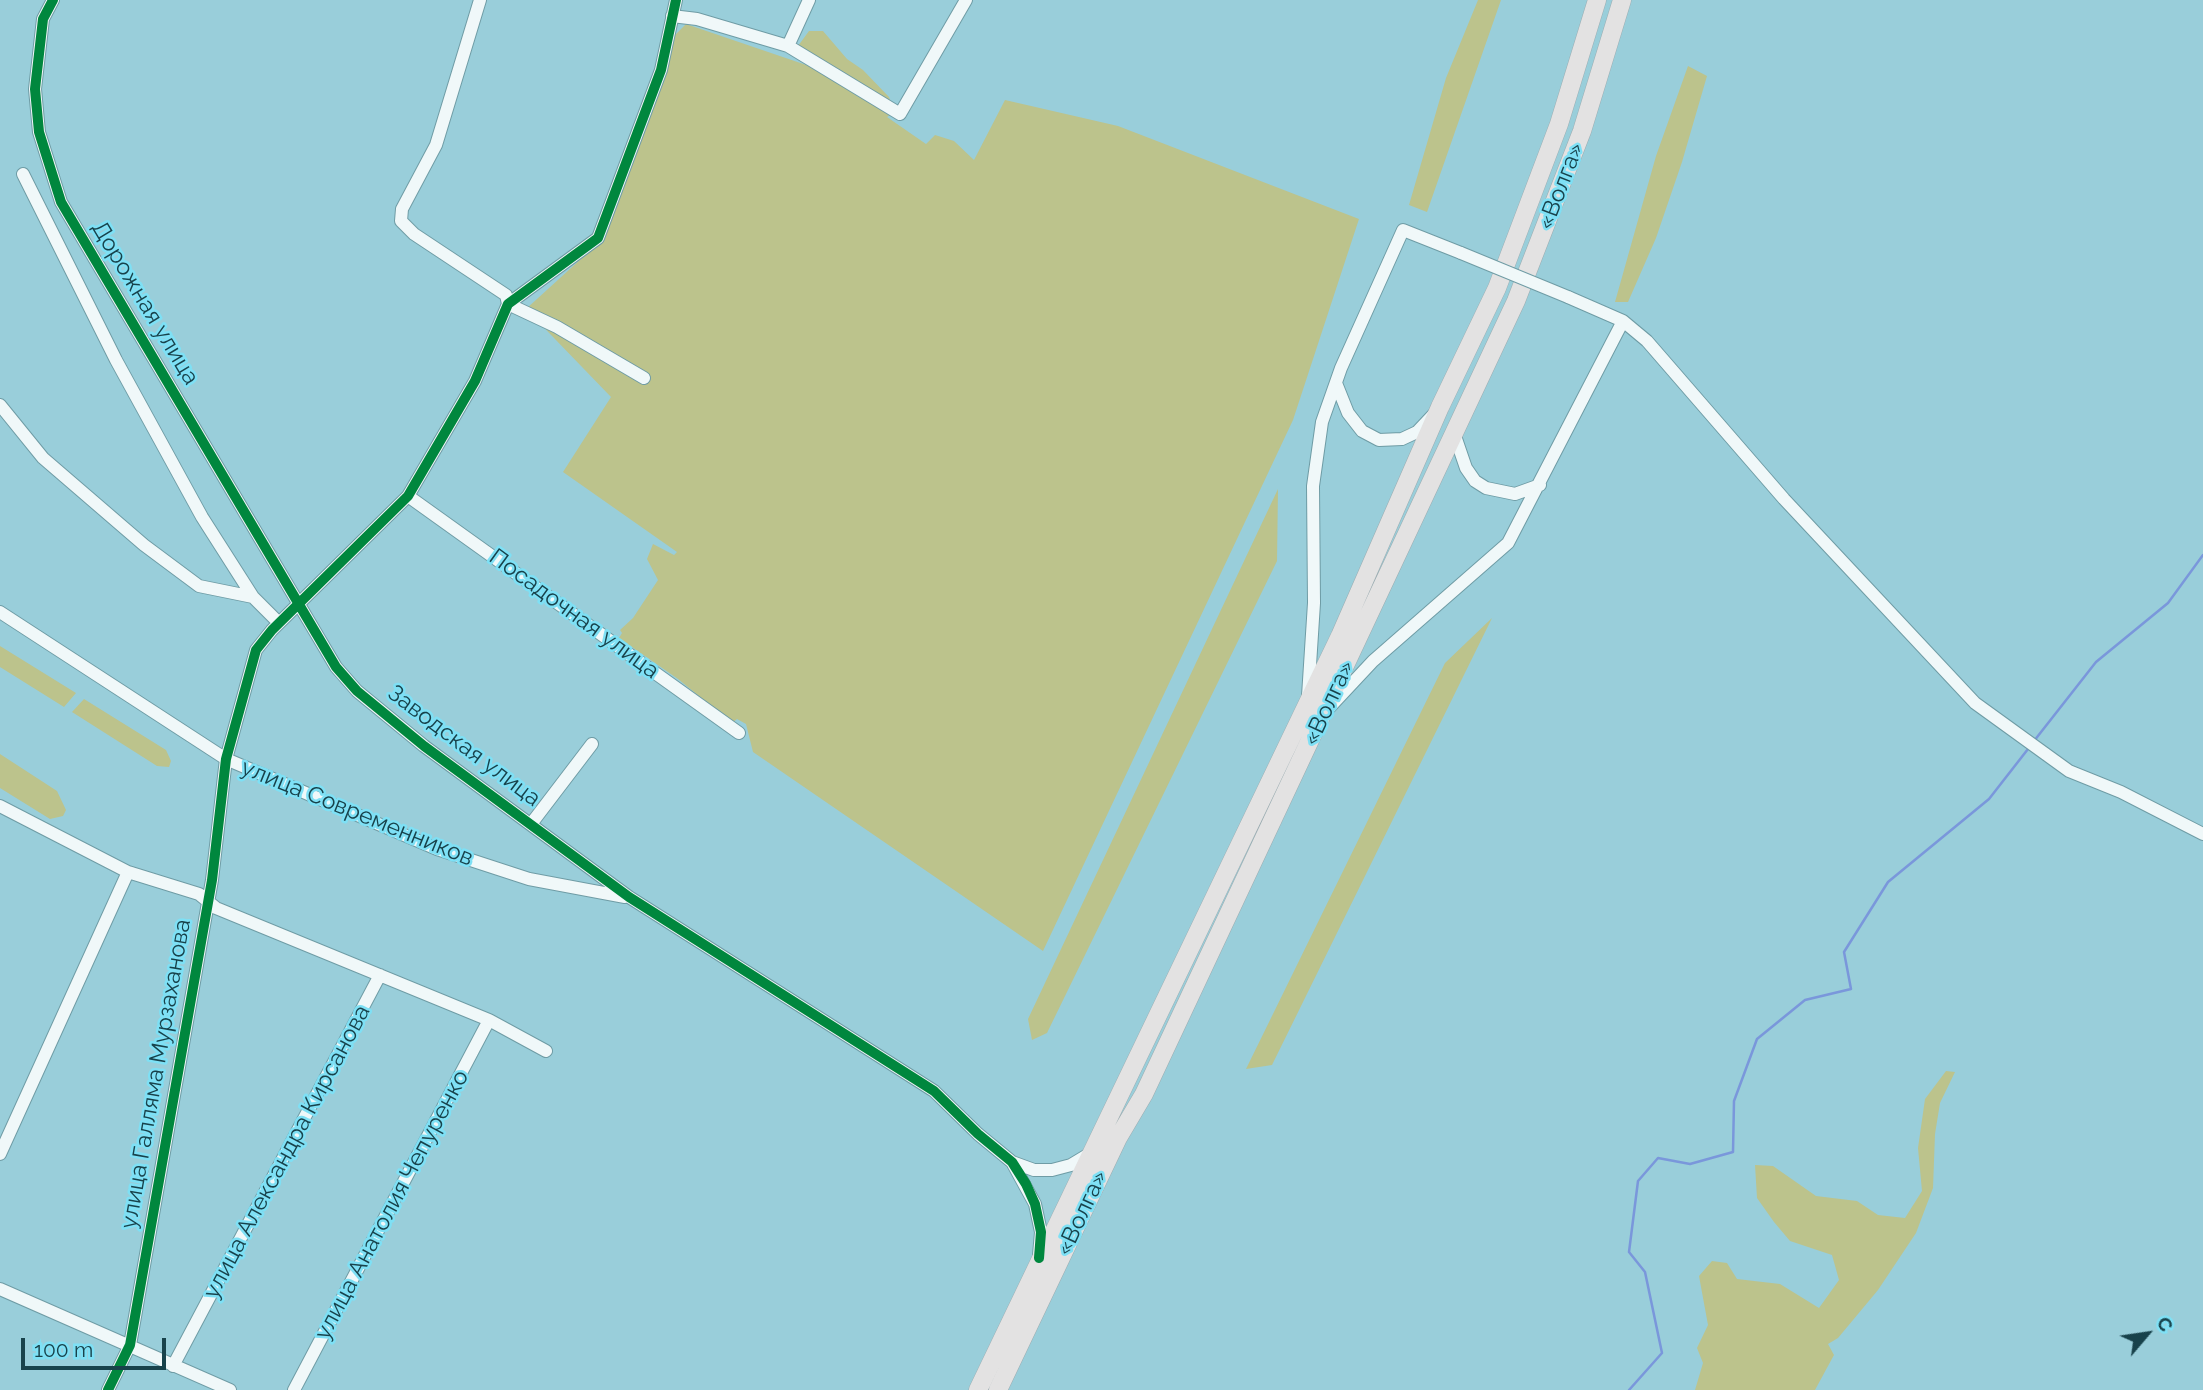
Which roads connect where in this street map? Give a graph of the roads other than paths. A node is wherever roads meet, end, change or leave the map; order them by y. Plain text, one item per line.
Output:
1 (53, 0) edge
2 (481, 0) edge
3 (676, 0) edge
4 (809, 0) edge
5 (966, 0) edge
6 (1597, 0) edge
7 (1622, 0) edge
8 (672, 16) junction
9 (788, 47) junction
10 (23, 174) dead end
11 (508, 304) junction
12 (1623, 321) junction
13 (644, 378) dead end
14 (1336, 383) junction
15 (0, 405) edge
16 (1440, 407) junction
17 (1454, 433) junction
18 (1540, 485) junction
19 (408, 496) junction
20 (253, 597) junction
21 (298, 605) junction
22 (0, 612) edge
23 (279, 623) junction
24 (1308, 704) junction
25 (1325, 712) junction
26 (739, 733) dead end
27 (592, 744) dead end
28 (226, 759) junction
29 (0, 806) edge
30 (531, 824) junction
31 (2203, 834) edge
32 (128, 872) junction
33 (629, 897) junction
34 (208, 901) junction
35 (380, 975) junction
36 (489, 1020) junction
37 (546, 1051) dead end
38 (1091, 1153) junction
39 (0, 1154) edge
40 (1012, 1162) junction
41 (1039, 1258) junction
42 (0, 1289) edge
43 (130, 1345) junction
44 (173, 1366) junction
45 (108, 1390) edge
46 (230, 1390) edge
47 (294, 1390) edge
48 (978, 1390) edge
49 (998, 1390) edge

1 - 21 street, Дорожная улица
2 - 11 street
3 - 8 street
4 - 9 street
5 - 9 street
6 - 16 highway, «Волга»
7 - 17 highway, «Волга»
8 - 9 street
8 - 11 street
10 - 20 street
11 - 13 street
11 - 19 street, улица Галляма Мурзаханова
12 - 14 street, bridge
12 - 18 street
12 - 31 street
14 - 16 street
14 - 24 street
15 - 20 street
16 - 24 highway, «Волга»
17 - 18 street
17 - 25 highway, «Волга»
18 - 25 street
19 - 21 street, улица Галляма Мурзаханова
19 - 26 street, Посадочная улица
20 - 23 street
21 - 23 street, улица Галляма Мурзаханова
21 - 30 street, Заводская улица
22 - 28 street, улица Современников
23 - 28 street, улица Галляма Мурзаханова
24 - 38 highway, «Волга»
25 - 49 highway, «Волга»
27 - 30 street
28 - 33 street, улица Современников
28 - 34 street, улица Галляма Мурзаханова
29 - 32 street
30 - 33 street, Заводская улица
32 - 34 street
32 - 39 street
33 - 40 street, Заводская улица
34 - 35 street
34 - 43 street, улица Галляма Мурзаханова
35 - 36 street
35 - 44 street, улица Александра Кирсанова
36 - 37 street
36 - 47 street, улица Анатолия Чепуренко
38 - 40 street
38 - 41 highway, «Волга»
40 - 41 street
41 - 48 highway, «Волга»
42 - 43 street
43 - 44 street
43 - 45 street, улица Галляма Мурзаханова
44 - 46 street

